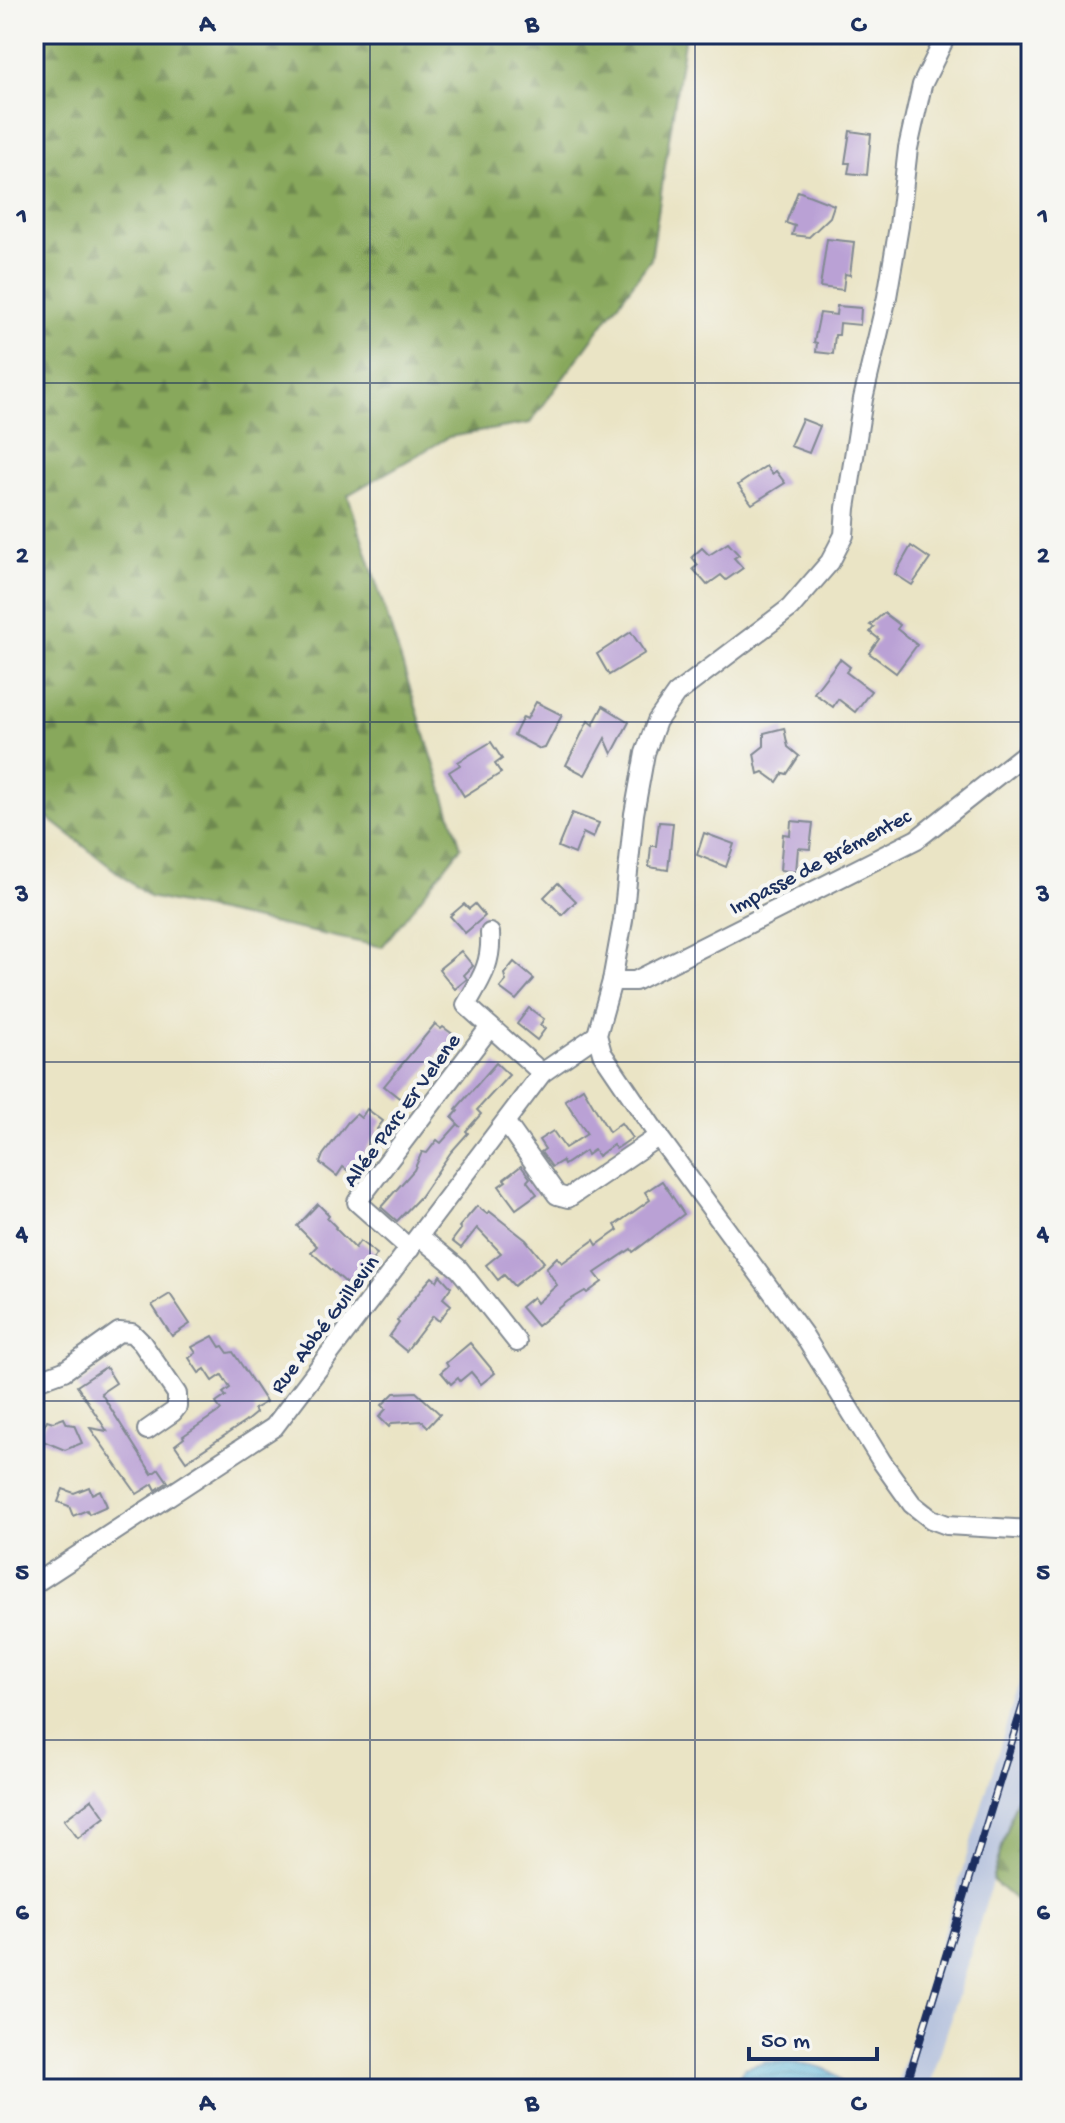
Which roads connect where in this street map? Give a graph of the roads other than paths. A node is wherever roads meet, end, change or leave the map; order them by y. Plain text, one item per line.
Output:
1 (947, 34) edge
2 (1031, 749) edge
3 (490, 933) dead end
4 (612, 981) junction
5 (490, 1027) junction
6 (597, 1035) junction
7 (542, 1073) junction
8 (506, 1123) junction
9 (659, 1136) junction
10 (415, 1243) junction
11 (517, 1342) dead end
12 (34, 1382) edge
13 (147, 1430) dead end
14 (1031, 1530) edge
15 (34, 1584) edge
16 (34, 2084) edge
17 (38, 2089) edge

1 - 4 street
2 - 4 street, Impasse de Brémentec
3 - 5 street, Allée Parc Er Velene
4 - 6 street
5 - 7 street, Allée Parc Er Velene
5 - 10 street, Allée Parc Er Velene
6 - 7 street, Rue Abbé Guillevin
6 - 9 street
7 - 8 street, Rue Abbé Guillevin
8 - 9 street
8 - 10 street, Rue Abbé Guillevin
9 - 14 street
10 - 11 street
10 - 15 street, Rue Abbé Guillevin
12 - 13 street
16 - 17 street

